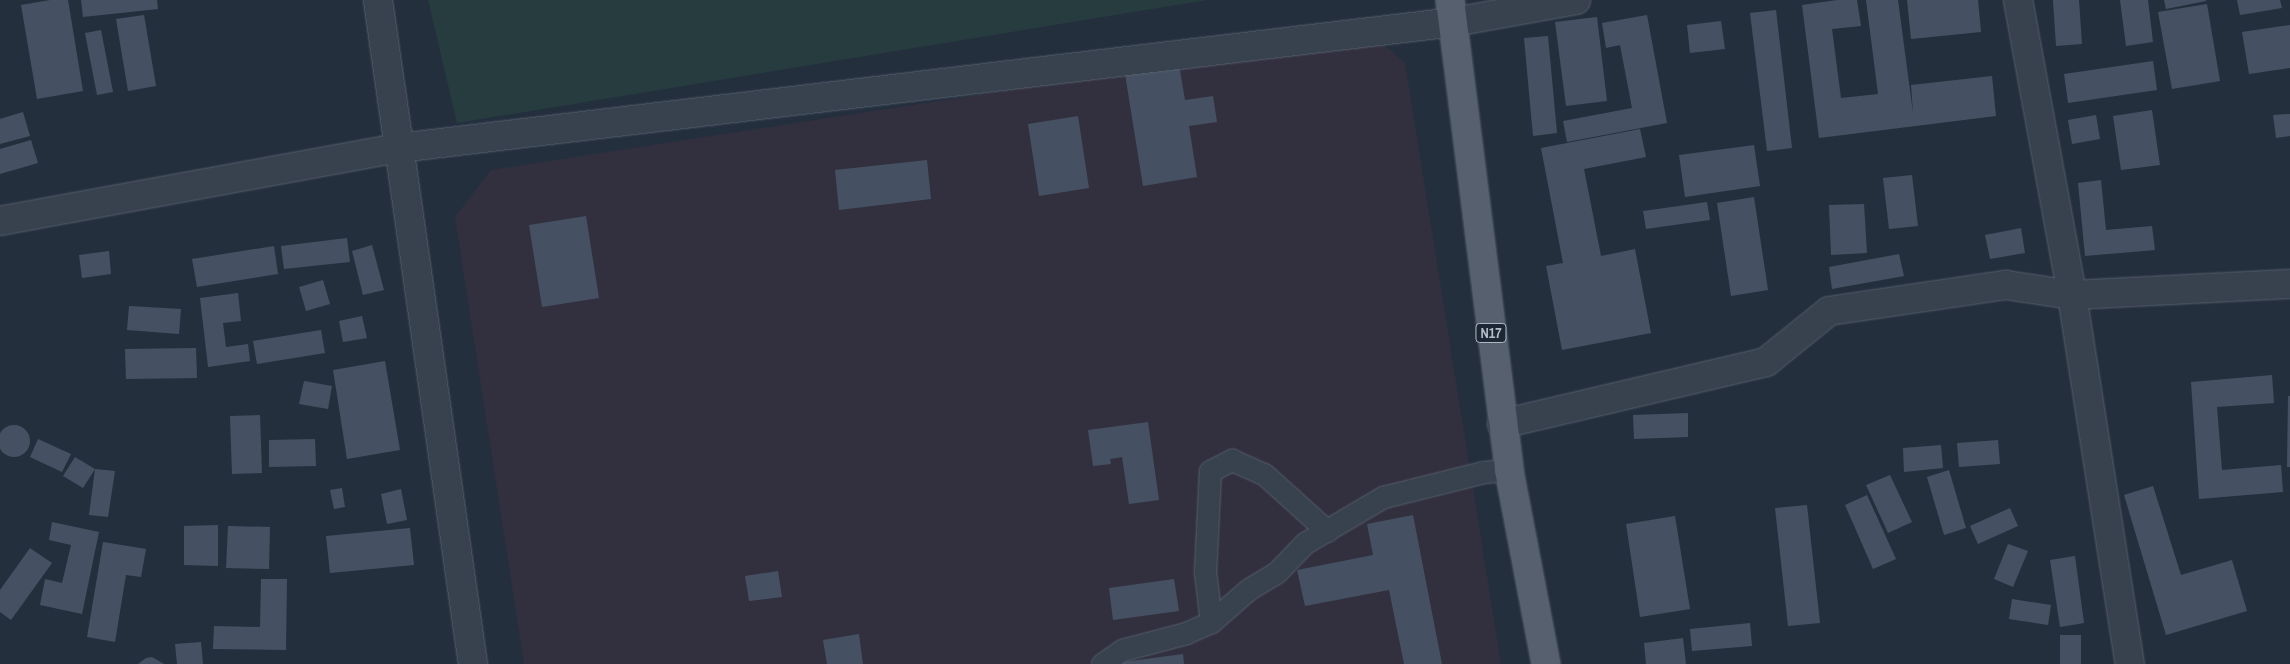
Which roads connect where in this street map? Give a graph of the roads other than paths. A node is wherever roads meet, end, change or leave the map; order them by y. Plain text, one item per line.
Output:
1 (378, 0) edge
2 (1576, 0) edge
3 (2018, 0) edge
4 (1452, 11) edge
5 (400, 148) junction
6 (0, 221) edge
7 (2290, 284) edge
8 (2072, 295) junction
9 (1502, 424) junction
10 (1509, 470) junction
11 (1327, 531) junction
12 (1211, 622) junction
13 (473, 664) edge
14 (1102, 664) edge
15 (1546, 664) edge
16 (2130, 664) edge

1 - 5 street
2 - 4 street
3 - 8 street
4 - 5 street
4 - 9 main road, N17
5 - 6 street
5 - 13 street
7 - 8 street
8 - 9 street
8 - 16 street
9 - 10 main road, N17
10 - 11 lane
10 - 15 main road, N17
11 - 12 lane
11 - 12 lane
12 - 14 lane

